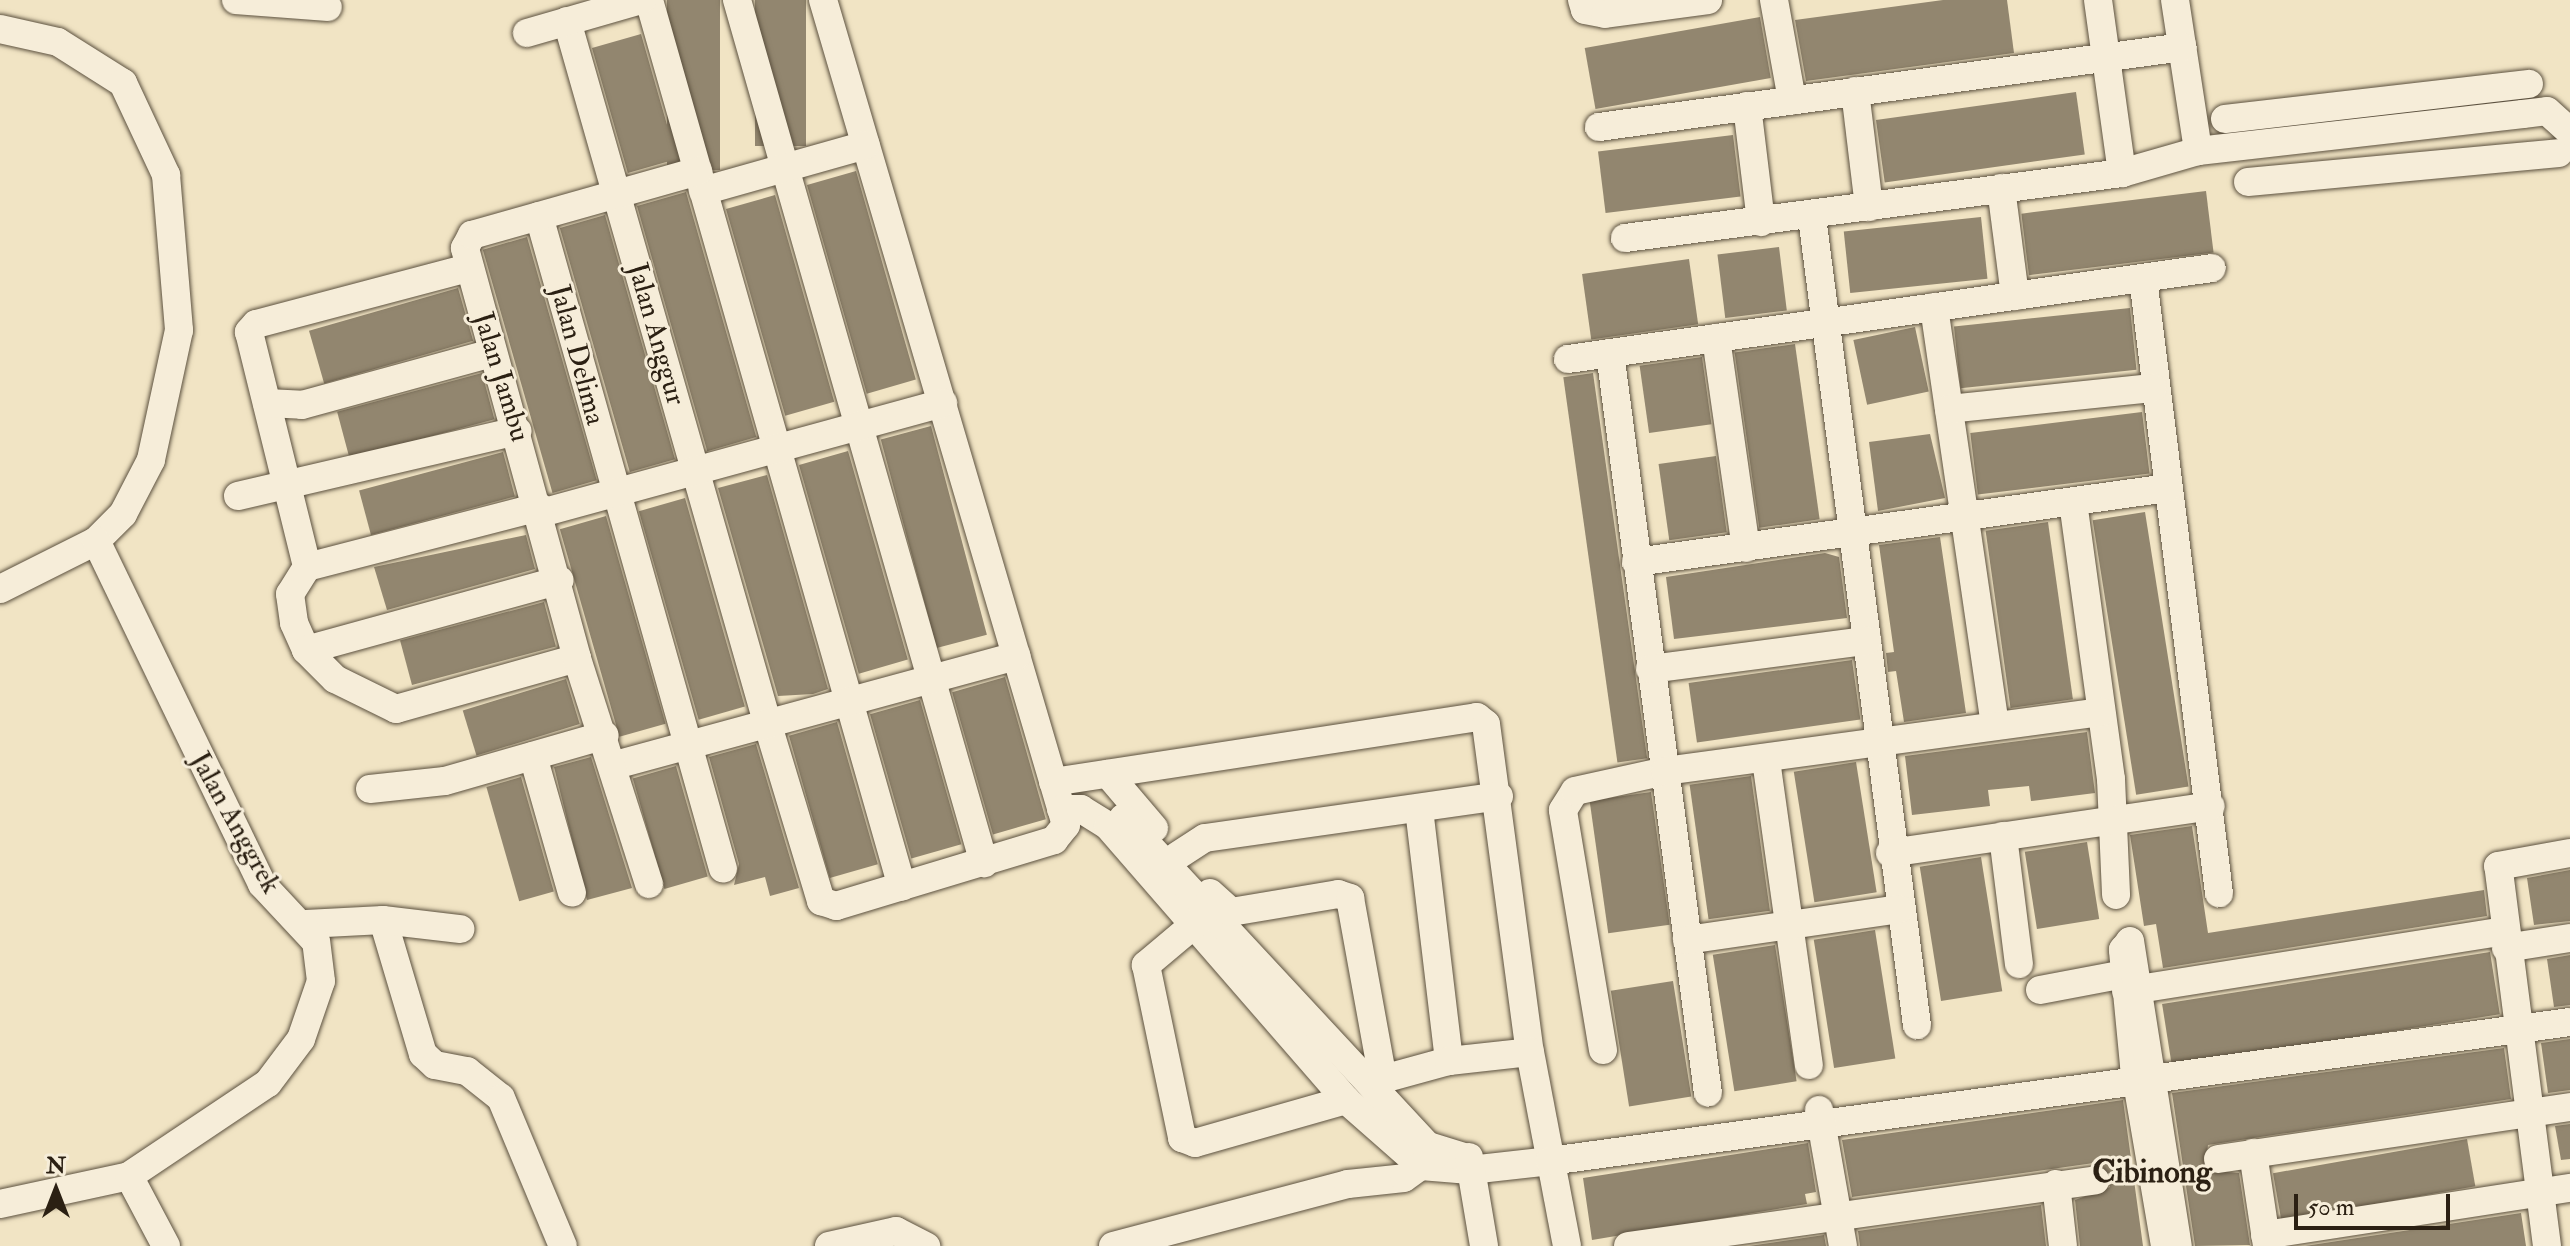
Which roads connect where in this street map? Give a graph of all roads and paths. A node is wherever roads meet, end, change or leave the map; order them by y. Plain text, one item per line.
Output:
1 (236, 0) edge
2 (641, 0) edge
3 (649, 0) edge
4 (737, 0) edge
5 (823, 0) edge
6 (1582, 0) edge
7 (1699, 0) edge
8 (1708, 0) edge
9 (1774, 0) edge
10 (2098, 0) edge
11 (2175, 0) edge
12 (328, 7) dead end
13 (567, 21) junction
14 (0, 29) edge
15 (527, 33) dead end
16 (2183, 47) junction
17 (2105, 56) junction
18 (2529, 84) dead end
19 (1855, 91) junction
20 (2447, 94) junction
21 (1792, 100) junction
22 (1747, 106) junction
23 (2310, 109) junction
24 (2225, 119) dead end
25 (2452, 124) junction
26 (1599, 127) dead end
27 (2316, 137) junction
28 (2565, 142) edge
29 (866, 145) junction
30 (2198, 151) junction
31 (2451, 158) junction
32 (785, 167) junction
33 (2122, 173) junction
34 (2320, 174) junction
35 (700, 181) junction
36 (2248, 182) dead end
37 (2001, 188) junction
38 (616, 194) junction
39 (1869, 207) junction
40 (539, 216) junction
41 (1812, 217) junction
42 (1761, 222) junction
43 (1625, 238) dead end
44 (468, 254) junction
45 (2212, 268) dead end
46 (2143, 278) junction
47 (2015, 296) junction
48 (1934, 307) junction
49 (1827, 324) junction
50 (1716, 338) junction
51 (492, 353) junction
52 (1610, 353) junction
53 (1568, 359) dead end
54 (2153, 388) junction
55 (267, 403) junction
56 (943, 403) junction
57 (1949, 409) junction
58 (860, 427) junction
59 (518, 431) junction
60 (778, 451) junction
61 (697, 474) junction
62 (2168, 488) junction
63 (287, 489) junction
64 (617, 493) junction
65 (238, 496) dead end
66 (2073, 502) junction
67 (540, 510) junction
68 (1964, 517) junction
69 (1854, 532) junction
70 (96, 541) junction
71 (1746, 548) junction
72 (1636, 562) junction
73 (307, 567) junction
74 (560, 580) junction
75 (0, 589) edge
76 (1867, 641) junction
77 (306, 650) junction
78 (1016, 656) junction
79 (577, 658) junction
80 (1650, 669) junction
81 (931, 676) junction
82 (849, 700) junction
83 (2101, 712) junction
84 (768, 722) junction
85 (1995, 726) junction
86 (605, 735) junction
87 (688, 745) junction
88 (1883, 746) junction
89 (533, 756) junction
90 (1766, 760) junction
91 (615, 765) junction
92 (1665, 771) junction
93 (1108, 774) junction
94 (370, 789) dead end
95 (1058, 795) junction
96 (1499, 796) junction
97 (2211, 806) junction
98 (1419, 809) junction
99 (2108, 823) junction
100 (2003, 836) junction
101 (1890, 853) junction
102 (2570, 853) edge
103 (1177, 856) junction
104 (984, 863) junction
105 (723, 869) dead end
106 (649, 884) dead end
107 (902, 887) junction
108 (572, 893) dead end
109 (2219, 893) dead end
110 (2116, 895) dead end
111 (1899, 909) junction
112 (1207, 913) junction
113 (383, 920) junction
114 (1787, 920) junction
115 (306, 924) junction
116 (460, 929) dead end
117 (2570, 938) edge
118 (2505, 939) junction
119 (1687, 940) junction
120 (2019, 964) dead end
121 (2131, 984) junction
122 (2040, 990) dead end
123 (2570, 1022) edge
124 (1917, 1025) dead end
125 (2515, 1030) junction
126 (1603, 1050) dead end
127 (1530, 1052) junction
128 (1449, 1061) junction
129 (1809, 1065) dead end
130 (2142, 1072) junction
131 (1377, 1083) junction
132 (1708, 1093) dead end
133 (1346, 1100) junction
134 (2570, 1107) edge
135 (2526, 1114) junction
136 (1820, 1117) junction
137 (1548, 1152) junction
138 (2253, 1153) junction
139 (2218, 1159) dead end
140 (1430, 1160) junction
141 (1470, 1164) junction
142 (129, 1176) junction
143 (2095, 1180) dead end
144 (2056, 1184) junction
145 (2570, 1188) edge
146 (2539, 1193) junction
147 (0, 1204) edge
148 (1840, 1218) junction
149 (2266, 1240) edge
150 (166, 1246) edge
151 (563, 1246) edge
152 (829, 1246) edge
153 (926, 1246) edge
154 (1113, 1246) edge
155 (1484, 1246) edge
156 (1567, 1246) edge
157 (1628, 1246) edge
158 (1843, 1246) edge
159 (2063, 1246) edge
160 (2165, 1246) edge
161 (2178, 1246) edge
162 (2547, 1246) edge

1 - 12 street
2 - 13 street
3 - 35 street
4 - 32 street
5 - 29 street
6 - 7 street
7 - 8 street
9 - 21 street
10 - 17 street
11 - 16 street
13 - 15 street
13 - 38 street, Jalan Anggur
14 - 70 street
16 - 17 street
16 - 30 street
17 - 19 street
17 - 33 street
18 - 20 street
19 - 21 street
19 - 39 street
20 - 23 street
20 - 25 street
21 - 22 street
22 - 26 street
22 - 42 street
23 - 24 street
23 - 27 street
25 - 27 street
25 - 28 street
25 - 31 street
27 - 30 street
27 - 34 street
28 - 31 street
29 - 32 street
29 - 56 street
30 - 33 street
31 - 34 street
32 - 35 street
32 - 58 street
33 - 37 street
34 - 36 street
35 - 38 street
35 - 60 street
37 - 39 street
37 - 47 street
38 - 40 street
38 - 61 street, Jalan Anggur
39 - 41 street
40 - 44 street
40 - 64 street, Jalan Delima
41 - 42 street
41 - 49 street
42 - 43 street
44 - 51 street, Jalan Jambu
44 - 55 street
45 - 46 street
46 - 47 street
46 - 54 street
47 - 48 street
48 - 49 street
48 - 57 street
49 - 50 street
49 - 69 street
50 - 52 street
50 - 71 street
51 - 55 street
51 - 59 street, Jalan Jambu
52 - 53 street
52 - 72 street
54 - 57 street
54 - 62 street
55 - 63 street
56 - 58 street
56 - 78 street
57 - 68 street
58 - 60 street
58 - 81 street
59 - 63 street
59 - 67 street, Jalan Jambu
60 - 61 street
60 - 82 street
61 - 64 street
61 - 84 street, Jalan Anggur
62 - 66 street
62 - 97 street
63 - 65 street
63 - 73 street
64 - 67 street
64 - 87 street, Jalan Delima
66 - 68 street
66 - 83 street
67 - 73 street
67 - 74 street, Jalan Jambu
68 - 69 street
68 - 85 street
69 - 71 street
69 - 76 street
70 - 75 street
70 - 115 street, Jalan Anggrek
71 - 72 street
72 - 80 street
73 - 77 street
74 - 77 street
74 - 79 street, Jalan Jambu
76 - 80 street
76 - 88 street
77 - 79 street
78 - 81 street
78 - 95 street
79 - 86 street, Jalan Jambu
80 - 92 street
81 - 82 street
81 - 104 street
82 - 84 street
82 - 107 street
83 - 85 street
83 - 99 street
84 - 87 street
84 - 107 street, Jalan Anggur
85 - 88 street
86 - 89 street
86 - 91 street, Jalan Jambu
87 - 91 street
87 - 105 street, Jalan Delima
88 - 90 street
88 - 101 street
89 - 94 street
89 - 108 street
90 - 92 street
90 - 114 street
91 - 106 street, Jalan Jambu
92 - 119 street
92 - 126 street
93 - 95 street
93 - 96 street
93 - 103 street
95 - 104 street
95 - 112 street
96 - 98 street
96 - 127 street
97 - 99 street
97 - 109 street
98 - 103 street
98 - 128 street
99 - 100 street
99 - 110 street
100 - 101 street
100 - 120 street
101 - 111 street
102 - 118 street
103 - 112 street
104 - 107 street
111 - 114 street
111 - 124 street
112 - 131 street
112 - 131 street
112 - 133 street
112 - 133 street
113 - 115 street
113 - 116 street
113 - 151 street
114 - 119 street
114 - 129 street
115 - 142 street, Jalan Anggrek
117 - 118 street
118 - 121 street
118 - 125 street
119 - 132 street
121 - 122 street
121 - 130 street
123 - 125 street
125 - 130 street
125 - 135 street
127 - 128 street
127 - 137 street
128 - 131 street
130 - 136 street
130 - 160 street
130 - 161 street
131 - 140 street
133 - 140 street
134 - 135 street
135 - 138 street
135 - 146 street
136 - 137 street
136 - 148 street
137 - 141 street
137 - 156 street
138 - 139 street
138 - 149 street
140 - 141 street
140 - 154 street
141 - 155 street
142 - 147 street, Jalan Anggrek
142 - 150 street
143 - 144 street
144 - 148 street
144 - 159 street
145 - 146 street
146 - 149 street
146 - 162 street
148 - 157 street
148 - 158 street
152 - 153 street

